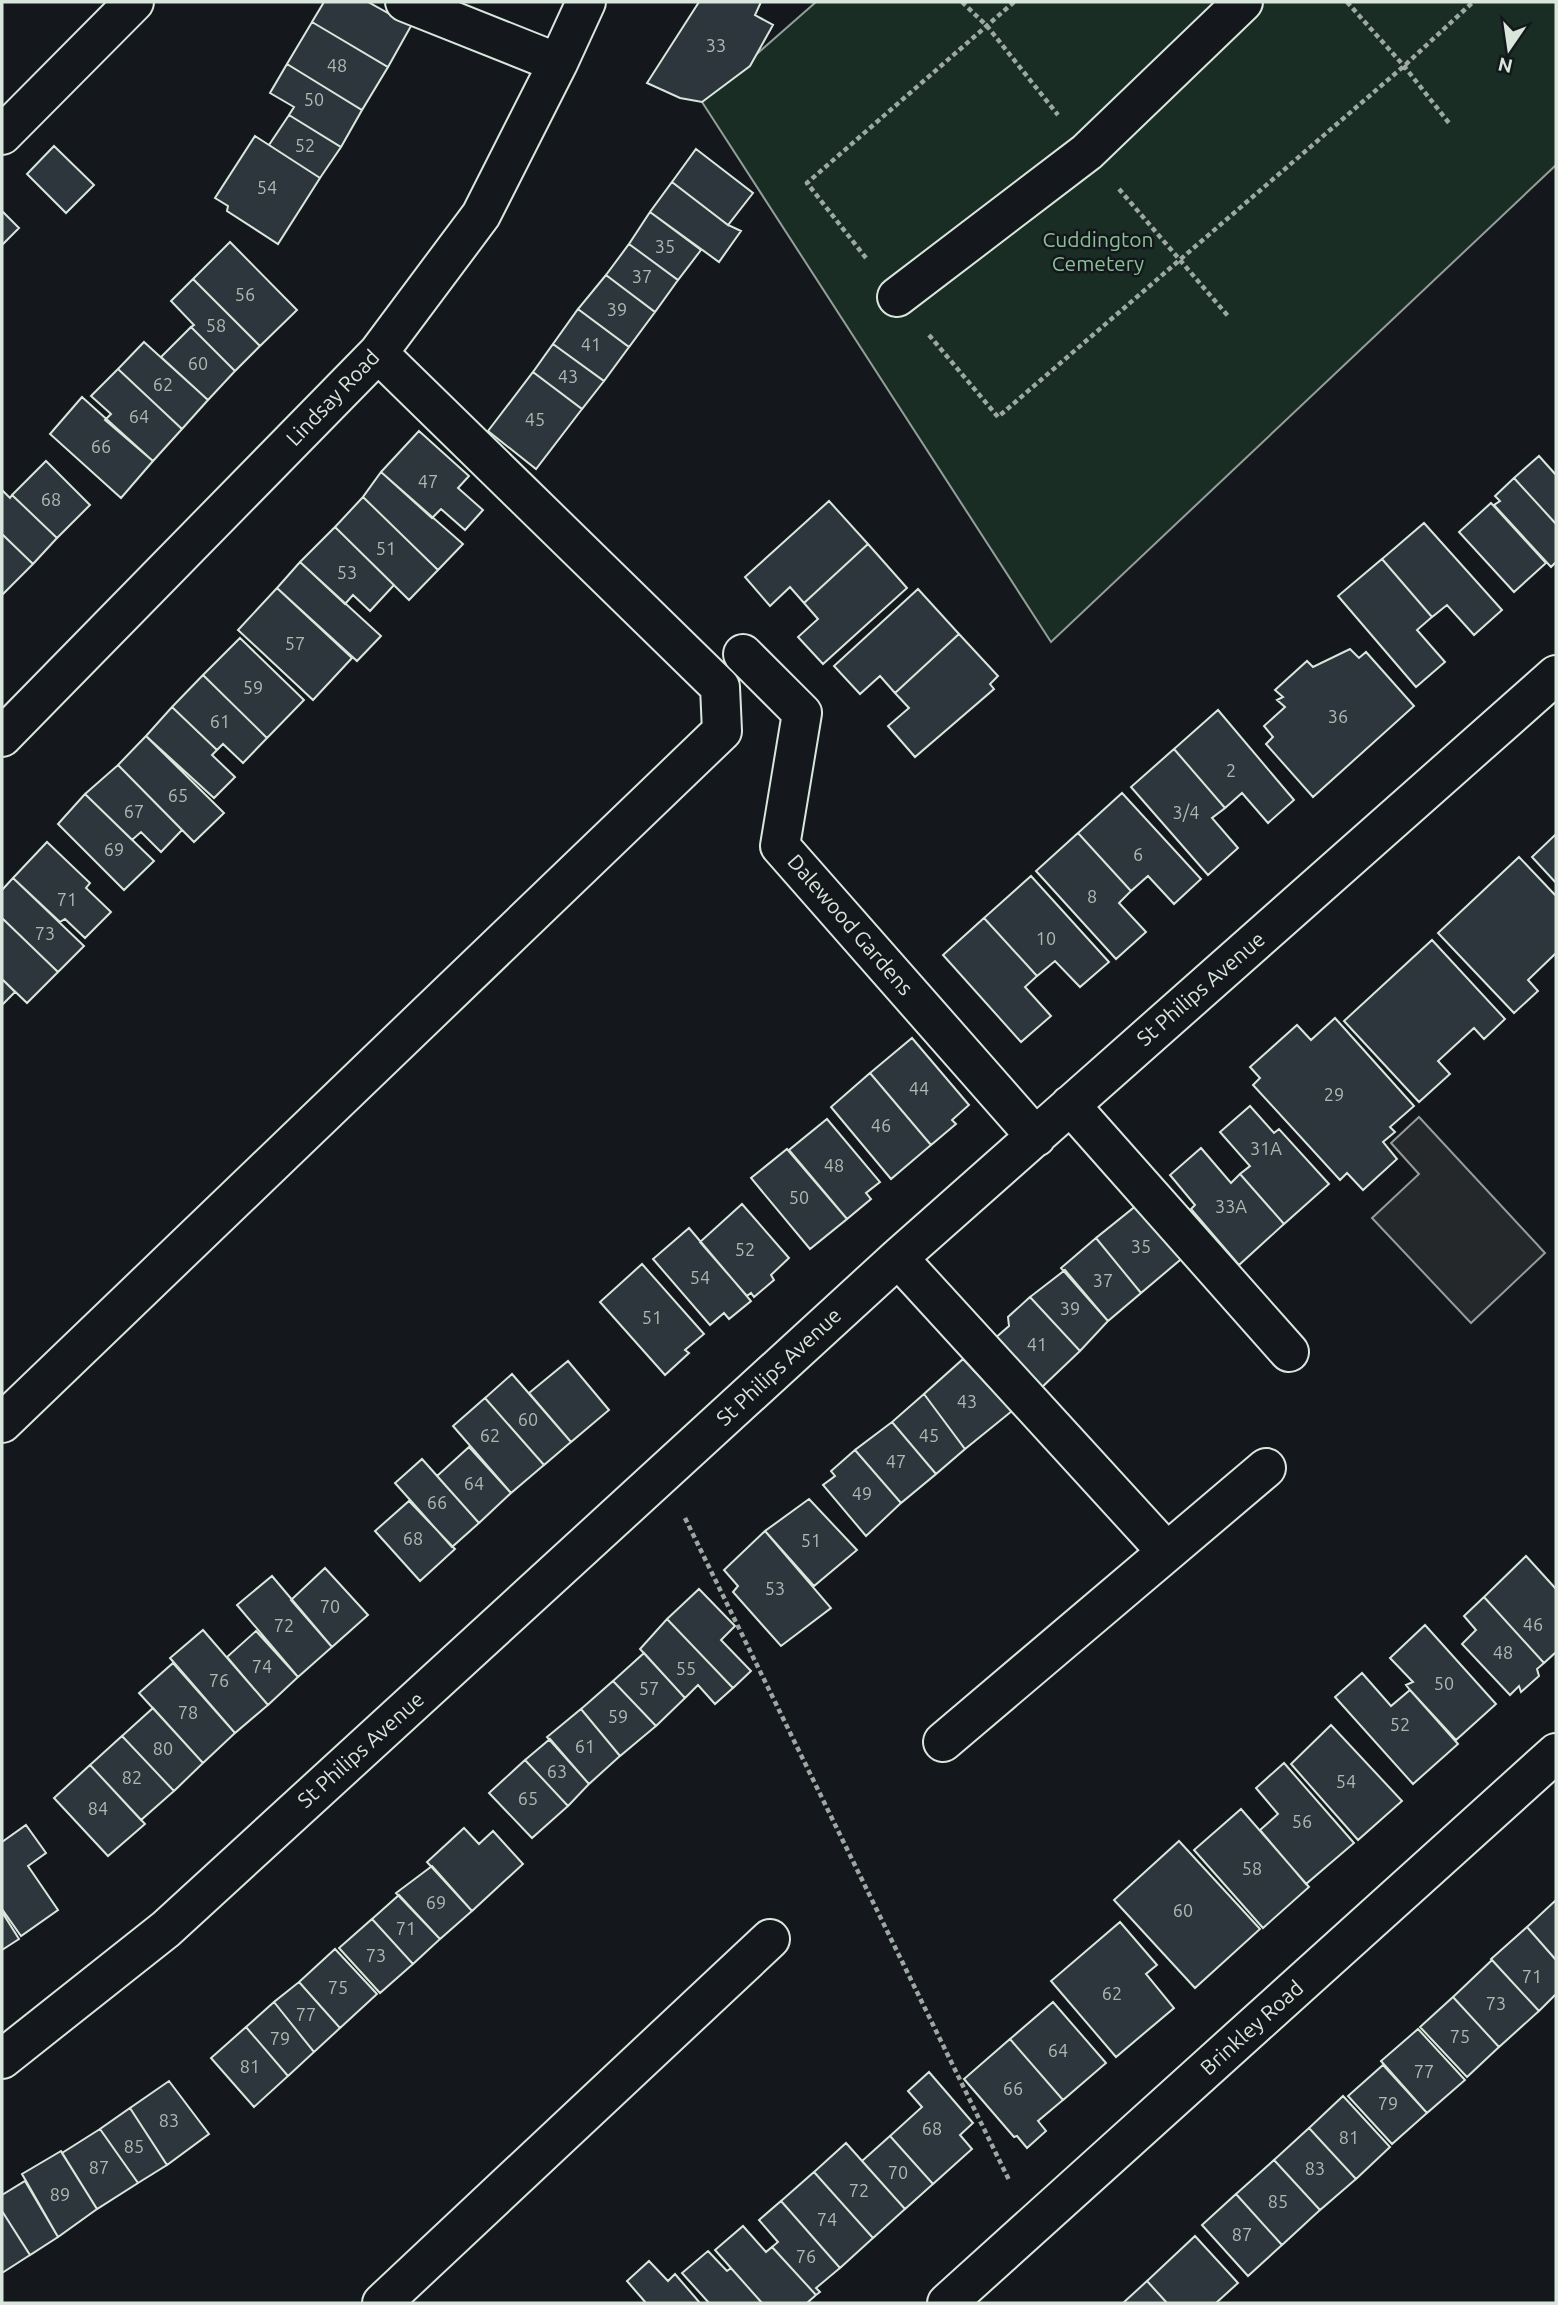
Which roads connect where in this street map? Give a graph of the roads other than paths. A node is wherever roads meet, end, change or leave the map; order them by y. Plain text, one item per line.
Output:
1 (134, 2) edge
2 (405, 2) edge
3 (586, 2) edge
4 (1243, 2) edge
5 (558, 63) junction
6 (2, 135) edge
7 (897, 297) road end
8 (378, 353) junction
9 (743, 654) dead end
10 (1553, 684) edge
11 (2, 737) edge
12 (1070, 1105) junction
13 (1036, 1137) junction
14 (898, 1258) junction
15 (1289, 1352) dead end
16 (2, 1423) edge
17 (1266, 1468) dead end
18 (1167, 1552) junction
19 (943, 1742) dead end
20 (1556, 1753) edge
21 (770, 1939) dead end
22 (2, 2059) edge
23 (382, 2303) edge
24 (947, 2303) edge

1 - 6 street
2 - 5 street
3 - 5 street, Lindsay Road
4 - 7 street
5 - 8 street, Lindsay Road
8 - 11 street, Lindsay Road
8 - 16 street
9 - 13 street, Dalewood Gardens
10 - 12 street, St Philips Avenue
12 - 13 street, St Philips Avenue
12 - 15 street
13 - 14 street, St Philips Avenue
14 - 18 street
14 - 22 street, St Philips Avenue
17 - 18 street
18 - 19 street
20 - 24 street, Brinkley Road
21 - 23 street

